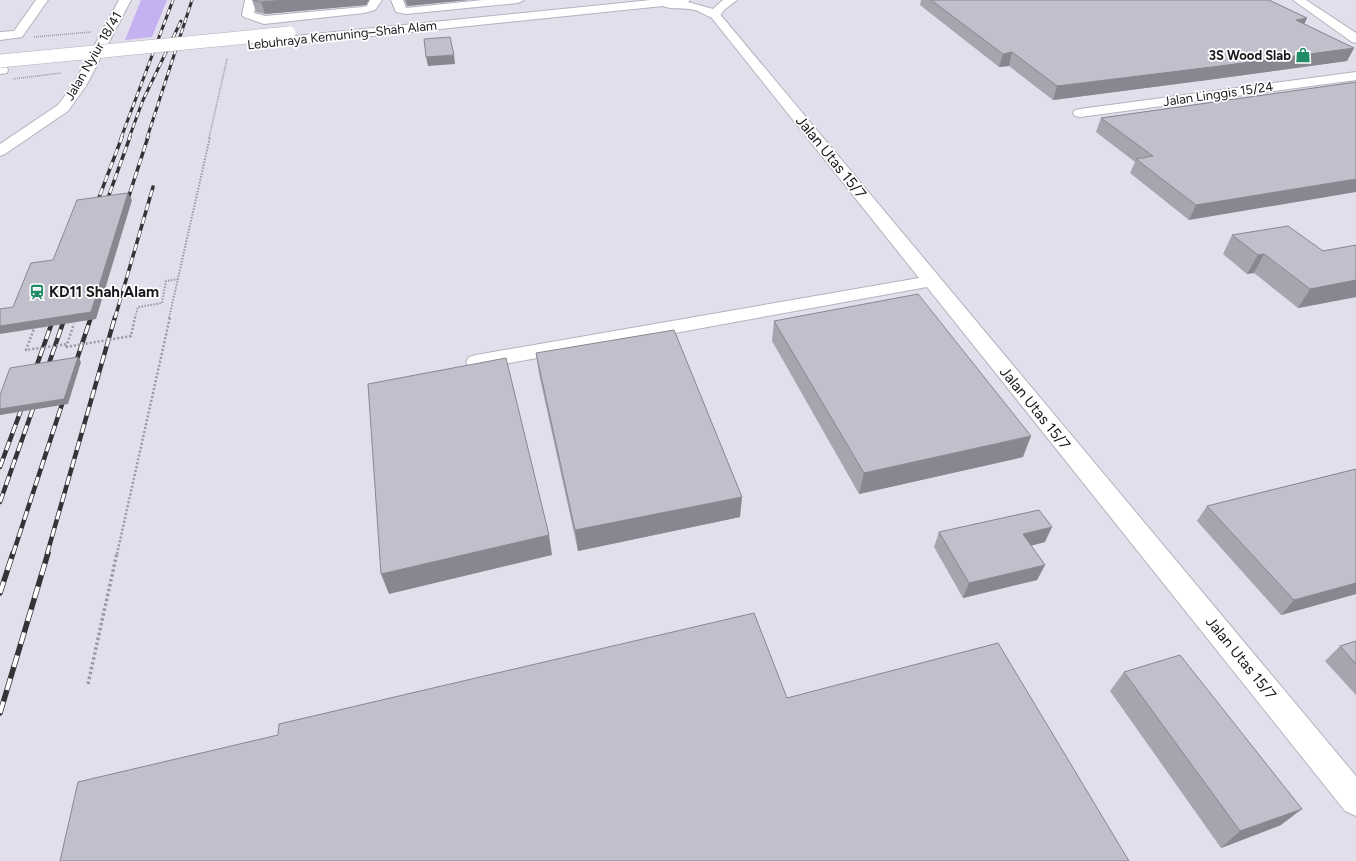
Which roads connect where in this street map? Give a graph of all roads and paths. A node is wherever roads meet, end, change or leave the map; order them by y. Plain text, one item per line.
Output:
1 (42, 0) edge
2 (125, 0) edge
3 (250, 0) edge
4 (376, 0) edge
5 (397, 0) edge
6 (518, 0) edge
7 (684, 0) edge
8 (730, 0) edge
9 (1299, 0) edge
10 (626, 3) edge
11 (715, 15) junction
12 (109, 31) junction
13 (18, 34) junction
14 (0, 36) edge
15 (1356, 39) edge
16 (227, 59) dead end
17 (87, 69) junction
18 (3, 70) edge
19 (1356, 76) edge
20 (1080, 113) dead end
21 (0, 151) edge
22 (179, 279) junction
23 (932, 282) junction
24 (37, 321) edge
25 (74, 324) dead end
26 (67, 345) junction
27 (476, 362) edge
28 (88, 684) dead end
29 (1356, 800) edge

1 - 13 main road
2 - 12 main road, Jalan Nyiur 18/41
3 - 4 main road
5 - 6 main road
7 - 10 main road, Lebuhraya Kemuning–Shah Alam
8 - 11 main road
9 - 15 main road
10 - 11 main road
10 - 18 main road, Lebuhraya Kemuning–Shah Alam
11 - 23 main road, Jalan Utas 15/7
12 - 13 path
12 - 17 main road, Jalan Nyiur 18/41
13 - 14 main road
16 - 22 path
17 - 18 path
17 - 21 main road, Jalan Nyiur 18/41
19 - 20 main road, Jalan Linggis 15/24
22 - 26 path, bridge
22 - 28 path
23 - 27 main road
23 - 29 main road, Jalan Utas 15/7
24 - 26 path, bridge
25 - 26 path

